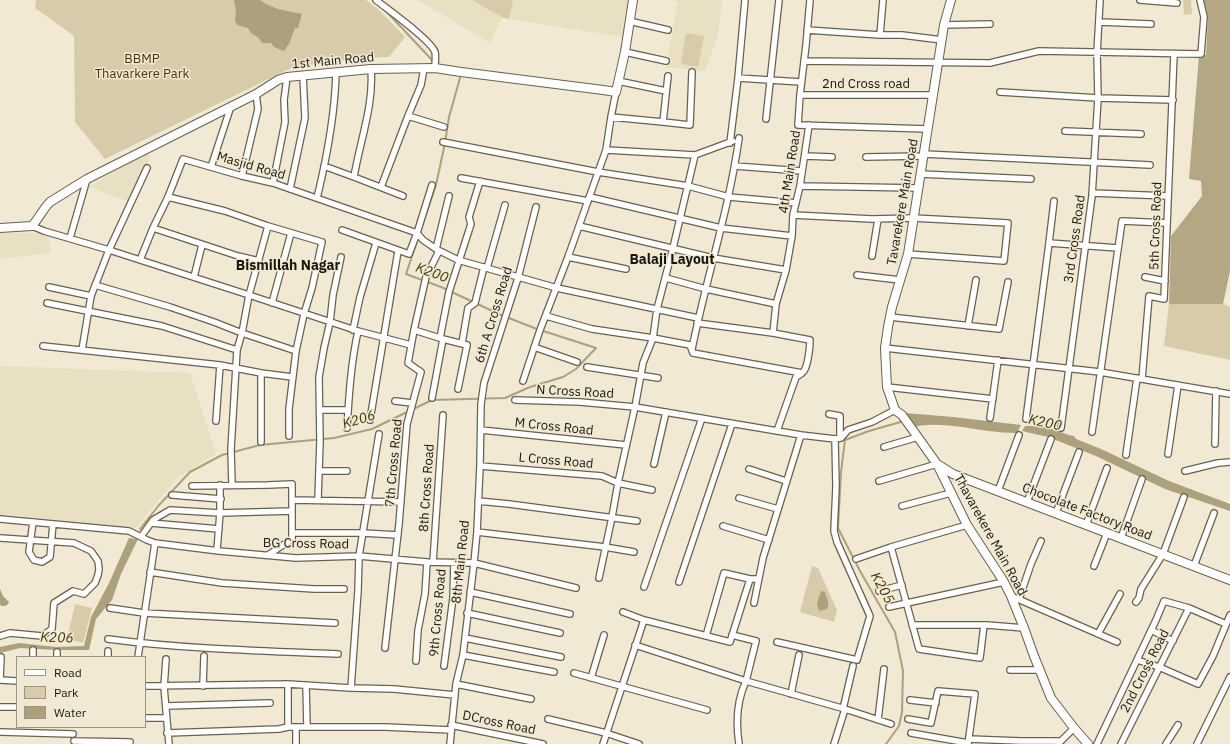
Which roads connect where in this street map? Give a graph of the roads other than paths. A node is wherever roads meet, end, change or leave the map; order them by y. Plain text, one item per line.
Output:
1 (376, 0) edge
2 (633, 0) edge
3 (745, 0) edge
4 (779, 0) edge
5 (810, 0) edge
6 (883, 0) edge
7 (951, 0) edge
8 (1100, 0) edge
9 (1140, 0) edge
10 (1200, 0) edge
11 (1177, 3) dead end
12 (629, 21) junction
13 (1099, 22) junction
14 (990, 24) dead end
15 (1151, 24) dead end
16 (944, 25) junction
17 (668, 30) dead end
18 (807, 30) junction
19 (880, 34) junction
20 (942, 40) junction
21 (625, 52) junction
22 (1097, 53) junction
23 (1174, 54) junction
24 (666, 61) dead end
25 (804, 61) junction
26 (938, 63) junction
27 (424, 68) junction
28 (435, 68) junction
29 (371, 69) junction
30 (336, 72) junction
31 (692, 72) dead end
32 (303, 75) junction
33 (668, 76) dead end
34 (287, 77) junction
35 (738, 78) junction
36 (770, 80) junction
37 (618, 81) junction
38 (801, 82) junction
39 (666, 91) junction
40 (616, 92) junction
41 (1000, 92) dead end
42 (256, 94) junction
43 (800, 95) junction
44 (933, 95) junction
45 (1098, 98) junction
46 (1173, 100) junction
47 (231, 106) junction
48 (408, 116) junction
49 (611, 117) junction
50 (766, 119) dead end
51 (663, 122) junction
52 (809, 125) junction
53 (444, 127) dead end
54 (928, 129) junction
55 (1065, 131) dead end
56 (1096, 132) junction
57 (1141, 134) dead end
58 (443, 142) dead end
59 (730, 143) junction
60 (606, 150) junction
61 (695, 155) junction
62 (923, 155) junction
63 (805, 156) junction
64 (832, 157) dead end
65 (866, 157) dead end
66 (1095, 163) junction
67 (324, 166) junction
68 (735, 166) junction
69 (1150, 166) dead end
70 (211, 167) junction
71 (147, 168) dead end
72 (802, 171) junction
73 (598, 172) junction
74 (920, 174) junction
75 (242, 176) junction
76 (354, 176) junction
77 (461, 178) dead end
78 (87, 179) junction
79 (1030, 179) dead end
80 (480, 181) junction
81 (273, 183) junction
82 (432, 185) dead end
83 (688, 186) junction
84 (800, 186) junction
85 (381, 187) junction
86 (918, 188) junction
87 (290, 189) junction
88 (1092, 193) junction
89 (403, 196) dead end
90 (449, 196) dead end
91 (1168, 196) junction
92 (168, 197) junction
93 (729, 197) junction
94 (317, 198) junction
95 (589, 199) junction
96 (1054, 201) dead end
97 (796, 203) junction
98 (505, 205) dead end
99 (536, 207) dead end
100 (793, 215) junction
101 (680, 218) junction
102 (913, 218) junction
103 (878, 219) junction
104 (1167, 223) junction
105 (32, 226) junction
106 (268, 226) junction
107 (579, 226) junction
108 (0, 228) edge
109 (153, 228) junction
110 (721, 228) junction
111 (342, 230) dead end
112 (292, 233) junction
113 (417, 233) junction
114 (792, 236) junction
115 (70, 238) junction
116 (376, 243) junction
117 (1050, 243) junction
118 (202, 245) junction
119 (1085, 246) junction
120 (673, 248) junction
121 (1118, 248) junction
122 (109, 250) junction
123 (438, 250) junction
124 (398, 251) junction
125 (908, 254) junction
126 (872, 256) dead end
127 (341, 257) dead end
128 (568, 257) junction
129 (713, 258) junction
130 (140, 260) junction
131 (458, 260) junction
132 (259, 261) junction
133 (486, 268) junction
134 (626, 269) dead end
135 (786, 270) junction
136 (858, 275) dead end
137 (194, 277) junction
138 (1145, 277) dead end
139 (518, 278) junction
140 (666, 278) junction
141 (900, 280) junction
142 (976, 280) dead end
143 (1165, 281) junction
144 (1008, 282) dead end
145 (95, 285) junction
146 (49, 287) dead end
147 (556, 288) junction
148 (706, 289) junction
149 (249, 295) junction
150 (91, 296) junction
151 (47, 303) dead end
152 (272, 303) junction
153 (776, 304) junction
154 (658, 309) junction
155 (88, 311) junction
156 (304, 314) junction
157 (546, 316) junction
158 (890, 317) junction
159 (698, 320) junction
160 (330, 322) junction
161 (968, 326) junction
162 (355, 330) junction
163 (414, 330) junction
164 (242, 333) junction
165 (773, 333) junction
166 (653, 338) junction
167 (383, 339) junction
168 (442, 339) junction
169 (462, 343) junction
170 (411, 345) junction
171 (43, 346) dead end
172 (534, 347) junction
173 (886, 348) junction
174 (82, 350) junction
175 (237, 350) junction
176 (692, 350) junction
177 (296, 352) junction
178 (998, 360) junction
179 (577, 362) dead end
180 (220, 365) junction
181 (1033, 365) junction
182 (587, 367) dead end
183 (236, 368) junction
184 (1069, 368) junction
185 (1100, 372) junction
186 (261, 373) junction
187 (802, 373) junction
188 (641, 375) junction
189 (292, 377) junction
190 (658, 378) dead end
191 (1139, 379) junction
192 (523, 381) dead end
193 (1178, 385) junction
194 (887, 387) junction
195 (458, 389) dead end
196 (1216, 391) junction
197 (1230, 394) edge
198 (432, 398) dead end
199 (993, 399) junction
200 (395, 400) dead end
201 (515, 400) dead end
202 (412, 403) junction
203 (635, 407) junction
204 (320, 410) junction
205 (348, 410) junction
206 (895, 410) junction
207 (666, 412) junction
208 (829, 414) dead end
209 (443, 415) dead end
210 (702, 418) junction
211 (990, 418) dead end
212 (1026, 419) dead end
213 (370, 420) dead end
214 (216, 421) dead end
215 (732, 424) junction
216 (347, 428) dead end
217 (1061, 428) dead end
218 (481, 430) junction
219 (777, 432) junction
220 (1092, 432) dead end
221 (378, 434) dead end
222 (1019, 434) dead end
223 (801, 435) junction
224 (289, 436) dead end
225 (918, 437) junction
226 (838, 438) junction
227 (1050, 439) dead end
228 (261, 442) dead end
229 (1215, 444) dead end
230 (626, 445) junction
231 (884, 447) dead end
232 (1079, 452) dead end
233 (1168, 454) dead end
234 (1126, 455) dead end
235 (1230, 462) edge
236 (654, 464) dead end
237 (937, 464) junction
238 (480, 466) junction
239 (1107, 468) dead end
240 (749, 470) dead end
241 (319, 471) junction
242 (347, 471) dead end
243 (1185, 471) dead end
244 (1142, 479) dead end
245 (786, 481) junction
246 (879, 481) dead end
247 (618, 483) junction
248 (232, 485) junction
249 (192, 486) dead end
250 (220, 486) junction
251 (652, 490) dead end
252 (998, 491) junction
253 (951, 493) junction
254 (172, 495) dead end
255 (1184, 497) dead end
256 (739, 498) dead end
257 (221, 499) junction
258 (318, 499) junction
259 (292, 500) junction
260 (369, 501) junction
261 (478, 501) junction
262 (401, 502) junction
263 (1027, 502) junction
264 (902, 506) dead end
265 (778, 509) junction
266 (292, 511) junction
267 (220, 513) junction
268 (1214, 513) dead end
269 (1056, 514) junction
270 (612, 518) junction
271 (0, 519) edge
272 (637, 521) dead end
273 (33, 522) junction
274 (151, 523) junction
275 (53, 524) junction
276 (967, 525) junction
277 (1086, 525) junction
278 (723, 526) dead end
279 (219, 529) junction
280 (477, 532) junction
281 (292, 533) junction
282 (363, 533) junction
283 (1107, 533) junction
284 (141, 535) junction
285 (398, 535) junction
286 (0, 538) edge
287 (1121, 538) junction
288 (31, 540) junction
289 (769, 540) junction
290 (1041, 541) dead end
291 (51, 542) junction
292 (155, 543) junction
293 (605, 547) junction
294 (891, 547) junction
295 (217, 550) junction
296 (634, 552) dead end
297 (1162, 554) junction
298 (268, 555) junction
299 (359, 556) junction
300 (395, 559) junction
301 (856, 559) dead end
302 (430, 562) junction
303 (454, 562) junction
304 (474, 563) junction
305 (1094, 566) dead end
306 (1194, 566) junction
307 (150, 572) junction
308 (599, 578) dead end
309 (750, 579) junction
310 (758, 579) junction
311 (1230, 580) edge
312 (679, 582) dead end
313 (1004, 582) junction
314 (902, 585) junction
315 (644, 587) dead end
316 (576, 588) dead end
317 (344, 589) dead end
318 (879, 591) dead end
319 (470, 592) junction
320 (1120, 594) dead end
321 (1015, 598) junction
322 (1136, 602) dead end
323 (754, 603) dead end
324 (907, 603) junction
325 (889, 607) dead end
326 (110, 608) dead end
327 (1189, 608) junction
328 (623, 612) dead end
329 (144, 613) junction
330 (467, 613) junction
331 (570, 614) dead end
332 (1230, 615) edge
333 (644, 620) junction
334 (335, 624) dead end
335 (1226, 624) junction
336 (912, 625) junction
337 (984, 625) junction
338 (1024, 628) junction
339 (1151, 630) junction
340 (560, 633) dead end
341 (1098, 634) junction
342 (604, 635) dead end
343 (732, 635) junction
344 (0, 636) edge
345 (706, 636) junction
346 (466, 638) junction
347 (108, 639) dead end
348 (1173, 641) junction
349 (777, 642) dead end
350 (1117, 642) dead end
351 (140, 643) junction
352 (635, 645) junction
353 (385, 648) dead end
354 (33, 650) dead end
355 (338, 654) dead end
356 (463, 655) junction
357 (799, 655) dead end
358 (33, 656) edge
359 (138, 656) edge
360 (204, 656) dead end
361 (1, 657) dead end
362 (561, 657) dead end
363 (166, 659) dead end
364 (1137, 660) junction
365 (416, 661) dead end
366 (444, 666) dead end
367 (853, 666) dead end
368 (1159, 667) junction
369 (884, 669) dead end
370 (1010, 670) dead end
371 (1039, 670) junction
372 (554, 672) dead end
373 (574, 673) dead end
374 (1230, 677) edge
375 (591, 678) junction
376 (0, 680) edge
377 (16, 681) edge
378 (746, 681) junction
379 (288, 684) junction
380 (456, 684) junction
381 (306, 685) junction
382 (146, 686) edge
383 (203, 686) junction
384 (622, 686) junction
385 (164, 687) junction
386 (350, 688) junction
387 (791, 694) junction
388 (455, 695) junction
389 (531, 699) dead end
390 (910, 700) dead end
391 (270, 703) dead end
392 (936, 703) junction
393 (166, 706) junction
394 (0, 707) edge
395 (16, 707) edge
396 (844, 709) junction
397 (707, 710) dead end
398 (146, 718) edge
399 (166, 718) junction
400 (548, 719) dead end
401 (908, 719) dead end
402 (878, 720) junction
403 (891, 724) dead end
404 (1178, 725) dead end
405 (288, 727) junction
406 (296, 727) junction
407 (307, 727) junction
408 (451, 727) junction
409 (74, 728) edge
410 (1074, 728) junction
411 (0, 732) edge
412 (167, 733) junction
413 (912, 733) dead end
414 (73, 734) junction
415 (606, 734) junction
416 (130, 742) dead end
417 (968, 742) edge
418 (1059, 742) edge
419 (74, 743) edge
420 (169, 744) edge
421 (296, 744) edge
422 (450, 744) edge
423 (542, 744) edge
424 (603, 744) edge
425 (639, 744) edge
426 (739, 744) edge
427 (834, 744) edge
428 (1088, 744) edge
429 (1097, 744) edge
430 (1121, 744) edge
431 (1166, 744) edge
432 (1197, 744) edge

1 - 28 street
2 - 12 street
3 - 35 street
4 - 36 street
5 - 18 street, 4th Main Road
6 - 19 street
7 - 16 street, Tavarekere Main Road
8 - 13 street
9 - 11 street
10 - 23 street
12 - 17 street
12 - 21 street
13 - 15 street
13 - 22 street
14 - 16 street
16 - 20 street, Tavarekere Main Road
18 - 19 street
18 - 25 street, 4th Main Road
19 - 20 street
20 - 26 street, Tavarekere Main Road
21 - 24 street
21 - 37 street
22 - 23 street
22 - 26 street
22 - 45 street, 3rd Cross Road
23 - 46 street, 5th Cross Road
25 - 26 street
25 - 38 street, 4th Main Road
26 - 44 street, Tavarekere Main Road
27 - 28 street, 1st Main Road
27 - 29 street, 1st Main Road
27 - 48 street
28 - 40 street, 1st Main Road
29 - 30 street, 1st Main Road
29 - 76 street
30 - 32 street, 1st Main Road
30 - 67 street
31 - 51 street
32 - 34 street, 1st Main Road
32 - 87 street
33 - 39 street
34 - 42 street, 1st Main Road
34 - 81 street
35 - 36 street
35 - 59 street
36 - 38 street
36 - 50 street
37 - 39 street
37 - 40 street
38 - 43 street, 4th Main Road
39 - 51 street
40 - 49 street
41 - 45 street
42 - 47 street, 1st Main Road
42 - 75 street
43 - 44 street, 2nd Cross road
43 - 52 street, 4th Main Road
44 - 54 street, Tavarekere Main Road
45 - 46 street
45 - 56 street, 3rd Cross Road
46 - 91 street, 5th Cross Road
47 - 70 street
47 - 78 street, 1st Main Road
48 - 53 street
48 - 85 street
49 - 51 street
49 - 60 street
52 - 54 street
52 - 63 street, 4th Main Road
54 - 62 street, Tavarekere Main Road
55 - 56 street
56 - 57 street
56 - 66 street, 3rd Cross Road
58 - 73 street
59 - 61 street
59 - 68 street
60 - 61 street
60 - 73 street
61 - 83 street
62 - 65 street
62 - 66 street
62 - 74 street, Tavarekere Main Road
63 - 64 street
63 - 72 street, 4th Main Road
66 - 69 street
66 - 88 street, 3rd Cross Road
67 - 76 street
67 - 94 street
68 - 72 street
68 - 93 street
70 - 75 street, Masjid Road
70 - 92 street, Masjid Road
71 - 122 street
72 - 84 street, 4th Main Road
73 - 83 street
73 - 95 street
74 - 79 street
74 - 86 street, Tavarekere Main Road
75 - 81 street, Masjid Road
76 - 85 street
77 - 80 street
78 - 105 street, 1st Main Road
78 - 115 street
80 - 95 street
80 - 131 street
81 - 87 street, Masjid Road
82 - 113 street
83 - 93 street
83 - 101 street
84 - 86 street
84 - 97 street, 4th Main Road
85 - 89 street
86 - 102 street, Tavarekere Main Road
87 - 94 street, Masjid Road
88 - 91 street
88 - 119 street, 3rd Cross Road
90 - 123 street, 7th Cross Road
91 - 104 street, 5th Cross Road
92 - 106 street
92 - 109 street, Masjid Road
93 - 97 street
93 - 110 street
94 - 113 street, Masjid Road
95 - 101 street
95 - 107 street
96 - 117 street
97 - 100 street, 4th Main Road
98 - 133 street
99 - 139 street, 6th A Cross Road
100 - 103 street
100 - 114 street, 4th Main Road
101 - 110 street
101 - 120 street
102 - 103 street
102 - 125 street, Tavarekere Main Road
102 - 125 street
103 - 126 street
104 - 121 street
104 - 143 street, 5th Cross Road
105 - 108 street
105 - 115 street
106 - 112 street
106 - 132 street
107 - 120 street
107 - 128 street
109 - 118 street
109 - 130 street, Masjid Road
110 - 114 street
110 - 129 street
111 - 116 street
112 - 152 street
112 - 156 street
113 - 123 street
113 - 124 street
114 - 135 street, 4th Main Road
115 - 122 street
116 - 124 street
116 - 162 street
117 - 119 street
117 - 181 street
118 - 132 street
118 - 137 street
119 - 121 street
119 - 184 street, 3rd Cross Road
120 - 129 street
120 - 140 street
121 - 185 street
122 - 130 street
122 - 145 street
123 - 131 street
123 - 163 street, 7th Cross Road
124 - 167 street
125 - 141 street, Tavarekere Main Road
127 - 160 street
128 - 134 street
128 - 147 street
129 - 135 street
129 - 148 street
130 - 137 street
131 - 133 street
131 - 168 street
132 - 149 street
133 - 139 street
133 - 169 street
135 - 153 street, 4th Main Road
136 - 141 street
137 - 149 street
138 - 143 street
139 - 147 street
139 - 218 street, 6th A Cross Road
140 - 148 street
140 - 154 street
141 - 158 street, Tavarekere Main Road
142 - 161 street
143 - 191 street, 5th Cross Road
144 - 161 street
145 - 150 street
145 - 164 street
146 - 150 street
147 - 154 street
147 - 157 street
148 - 153 street
148 - 159 street
149 - 152 street
149 - 164 street
150 - 155 street
151 - 155 street
152 - 156 street
153 - 165 street, 4th Main Road
154 - 159 street
154 - 166 street
155 - 174 street
155 - 175 street
156 - 160 street
156 - 177 street
157 - 166 street
157 - 172 street
158 - 161 street
158 - 173 street, Tavarekere Main Road
159 - 165 street
159 - 176 street
160 - 162 street
160 - 204 street
162 - 167 street
162 - 205 street
163 - 168 street
163 - 170 street, 7th Cross Road
164 - 175 street
164 - 177 street
165 - 187 street
166 - 176 street
166 - 188 street
167 - 170 street
167 - 213 street
168 - 169 street
168 - 198 street
169 - 195 street
170 - 202 street, 7th Cross Road
171 - 174 street
172 - 179 street
172 - 192 street
173 - 178 street
173 - 194 street, Tavarekere Main Road
174 - 180 street
175 - 183 street
176 - 187 street
177 - 189 street
178 - 181 street
178 - 199 street
180 - 183 street
180 - 214 street
181 - 184 street
181 - 212 street
182 - 188 street
183 - 186 street
183 - 248 street
184 - 185 street
184 - 217 street, 3rd Cross Road
185 - 191 street
185 - 220 street
186 - 189 street
186 - 228 street
187 - 219 street
188 - 190 street
188 - 203 street
189 - 224 street
191 - 193 street
191 - 234 street
193 - 196 street
193 - 233 street
194 - 199 street
194 - 206 street, Tavarekere Main Road
196 - 197 street
196 - 229 street
199 - 211 street
200 - 202 street
201 - 203 street, N Cross Road
202 - 262 street, 7th Cross Road
203 - 207 street
203 - 230 street
204 - 205 street
204 - 241 street
205 - 216 street
206 - 225 street
206 - 226 street
207 - 210 street
207 - 236 street
208 - 226 street
209 - 302 street, 8th Cross Road
210 - 215 street
210 - 315 street
215 - 219 street
215 - 312 street
218 - 230 street, M Cross Road
218 - 238 street, 8th Main Road
219 - 223 street
221 - 260 street
222 - 252 street
223 - 226 street
223 - 245 street
225 - 231 street
225 - 237 street
226 - 349 street
227 - 263 street
230 - 247 street
232 - 269 street
235 - 243 street
237 - 246 street
237 - 252 street, Chocolate Factory Road
237 - 253 street, Thavarekere Main Road
238 - 247 street, L Cross Road
238 - 261 street, 8th Main Road
239 - 277 street
240 - 245 street
241 - 242 street
241 - 258 street
244 - 287 street
245 - 265 street
247 - 251 street, L Cross Road
247 - 270 street
248 - 250 street
248 - 259 street
249 - 250 street
250 - 257 street
252 - 263 street, Chocolate Factory Road
253 - 264 street
253 - 276 street, Thavarekere Main Road
254 - 257 street
255 - 297 street
256 - 265 street
257 - 267 street
258 - 259 street
258 - 260 street
259 - 266 street
260 - 262 street
260 - 282 street
261 - 270 street
261 - 280 street, 8th Main Road
262 - 285 street, 7th Cross Road
263 - 269 street, Chocolate Factory Road
265 - 289 street
266 - 267 street
266 - 281 street
267 - 274 street
267 - 279 street
268 - 306 street
269 - 277 street, Chocolate Factory Road
270 - 272 street
270 - 293 street
271 - 273 street, BG Cross Road
273 - 275 street, BG Cross Road
273 - 288 street
274 - 279 street
274 - 284 street
275 - 284 street, BG Cross Road
275 - 291 street
276 - 294 street
276 - 313 street, Thavarekere Main Road
277 - 283 street, Chocolate Factory Road
278 - 289 street
279 - 295 street
280 - 293 street
280 - 304 street, 8th Main Road
281 - 282 street
281 - 298 street
282 - 285 street
282 - 299 street
283 - 287 street, Chocolate Factory Road
283 - 305 street
284 - 292 street, BG Cross Road
285 - 300 street, 7th Cross Road
286 - 288 street
287 - 297 street, Chocolate Factory Road
288 - 291 street
288 - 291 street
289 - 310 street
290 - 321 street
291 - 344 street
292 - 295 street, BG Cross Road
292 - 307 street
293 - 296 street
293 - 308 street
294 - 301 street
294 - 314 street
295 - 298 street, BG Cross Road
297 - 306 street, Chocolate Factory Road
297 - 322 street
298 - 299 street, BG Cross Road
299 - 300 street, BG Cross Road
299 - 386 street
300 - 302 street, BG Cross Road
300 - 353 street, 7th Cross Road
302 - 303 street, BG Cross Road
302 - 365 street, 8th Cross Road
303 - 304 street, BG Cross Road
303 - 366 street, 9th Cross Road
304 - 316 street, BG Cross Road
304 - 319 street, 8th Main Road
306 - 311 street, Chocolate Factory Road
307 - 317 street
307 - 329 street
309 - 310 street
309 - 343 street
309 - 345 street
310 - 323 street
313 - 321 street, Thavarekere Main Road
313 - 324 street
314 - 318 street
314 - 324 street
319 - 330 street, 8th Main Road
319 - 331 street
320 - 341 street
321 - 338 street, Thavarekere Main Road
321 - 341 street
324 - 325 street
324 - 336 street
326 - 329 street
327 - 335 street
327 - 339 street
327 - 348 street, 2nd Cross Road
328 - 333 street
329 - 334 street
329 - 351 street
330 - 340 street
330 - 346 street, 8th Main Road
332 - 335 street
333 - 345 street
333 - 352 street
335 - 368 street
336 - 337 street
336 - 337 street
337 - 338 street
338 - 371 street, Thavarekere Main Road
339 - 348 street
339 - 364 street
341 - 350 street
342 - 375 street
343 - 345 street
343 - 378 street
346 - 356 street, 8th Main Road
346 - 362 street
347 - 351 street
348 - 368 street, 2nd Cross Road
351 - 355 street
351 - 359 street
352 - 378 street
352 - 384 street
354 - 358 street
356 - 372 street
356 - 380 street, 8th Main Road
357 - 387 street
360 - 383 street
361 - 376 street
363 - 385 street
364 - 368 street
364 - 429 street
367 - 396 street
368 - 430 street, 2nd Cross Road
369 - 402 street
370 - 371 street
371 - 410 street, Thavarekere Main Road
373 - 375 street
374 - 432 street
375 - 384 street
376 - 377 street
378 - 387 street
378 - 426 street
379 - 381 street
379 - 383 street
379 - 405 street
380 - 388 street, 8th Main Road
380 - 389 street
381 - 386 street
381 - 407 street
382 - 385 street
383 - 385 street
384 - 397 street
384 - 415 street
385 - 393 street
386 - 388 street
387 - 396 street
388 - 408 street, 8th Main Road
390 - 392 street
391 - 393 street
392 - 401 street
392 - 417 street
393 - 399 street
394 - 395 street
396 - 402 street
396 - 427 street
398 - 399 street
399 - 412 street
400 - 415 street
402 - 403 street
404 - 431 street
405 - 406 street, DCross Road
405 - 412 street, DCross Road
406 - 407 street, DCross Road
406 - 421 street
407 - 408 street, DCross Road
408 - 422 street, 8th Main Road
408 - 423 street, DCross Road
409 - 414 street
410 - 418 street
410 - 428 street, Thavarekere Main Road
411 - 414 street
412 - 420 street
413 - 417 street
414 - 419 street
415 - 424 street
415 - 425 street
416 - 419 street
417 - 418 street

